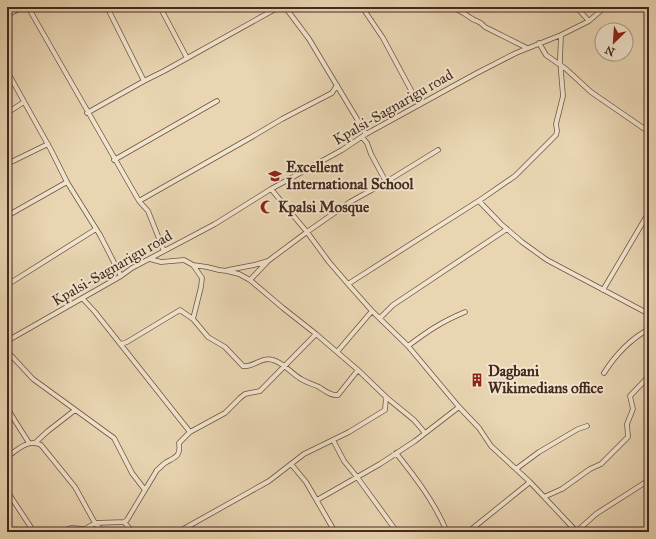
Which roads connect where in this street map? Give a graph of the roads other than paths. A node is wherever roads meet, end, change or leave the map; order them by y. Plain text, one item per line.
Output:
1 (23, 7) edge
2 (28, 7) edge
3 (107, 7) edge
4 (160, 7) edge
5 (279, 7) edge
6 (285, 7) edge
7 (362, 7) edge
8 (450, 7) edge
9 (576, 7) edge
10 (605, 7) edge
11 (270, 9) edge
12 (7, 15) edge
13 (589, 22) junction
14 (561, 34) junction
15 (539, 42) junction
16 (527, 48) junction
17 (187, 58) junction
18 (560, 64) junction
19 (7, 71) edge
20 (144, 80) junction
21 (336, 85) junction
22 (332, 94) junction
23 (341, 94) junction
24 (217, 101) dead end
25 (24, 102) junction
26 (419, 105) junction
27 (7, 113) edge
28 (87, 113) junction
29 (649, 132) edge
30 (364, 136) junction
31 (48, 144) junction
32 (438, 150) dead end
33 (114, 160) junction
34 (7, 164) edge
35 (67, 182) junction
36 (386, 182) junction
37 (271, 189) junction
38 (139, 201) junction
39 (479, 201) junction
40 (649, 212) edge
41 (7, 216) edge
42 (96, 229) junction
43 (507, 229) junction
44 (307, 232) junction
45 (164, 251) junction
46 (150, 259) junction
47 (268, 261) junction
48 (193, 265) junction
49 (227, 270) junction
50 (121, 276) junction
51 (250, 280) junction
52 (348, 284) junction
53 (7, 285) edge
54 (603, 290) junction
55 (82, 298) junction
56 (372, 311) junction
57 (465, 312) dead end
58 (649, 314) edge
59 (380, 318) junction
60 (193, 319) junction
61 (649, 328) edge
62 (316, 334) junction
63 (7, 342) edge
64 (121, 344) junction
65 (408, 346) junction
66 (7, 351) edge
67 (337, 352) junction
68 (284, 366) junction
69 (358, 370) junction
70 (604, 373) dead end
71 (649, 376) edge
72 (386, 397) junction
73 (459, 407) junction
74 (7, 408) edge
75 (75, 410) junction
76 (587, 426) dead end
77 (190, 432) junction
78 (425, 433) junction
79 (332, 440) junction
80 (36, 442) junction
81 (29, 443) junction
82 (396, 453) junction
83 (7, 457) edge
84 (291, 464) junction
85 (516, 469) junction
86 (357, 477) junction
87 (649, 480) edge
88 (530, 482) junction
89 (146, 490) junction
90 (7, 491) edge
91 (544, 498) junction
92 (317, 500) junction
93 (124, 522) junction
94 (96, 523) junction
95 (649, 529) edge
96 (34, 532) edge
97 (61, 532) edge
98 (103, 532) edge
99 (133, 532) edge
100 (178, 532) edge
101 (335, 532) edge
102 (396, 532) edge
103 (447, 532) edge
104 (468, 532) edge
105 (577, 532) edge
106 (643, 532) edge

1 - 12 street
2 - 28 street
3 - 20 street
4 - 17 street
5 - 11 street
6 - 21 street
7 - 26 street
8 - 16 street
9 - 13 street
10 - 13 street, Kpalsi-Sagnarigu road
11 - 17 street
13 - 14 street, Kpalsi-Sagnarigu road
14 - 15 street, Kpalsi-Sagnarigu road
14 - 18 street
15 - 16 street, Kpalsi-Sagnarigu road
15 - 18 street
16 - 26 street, Kpalsi-Sagnarigu road
17 - 20 street
18 - 29 street
18 - 39 street
19 - 25 street
20 - 28 street
21 - 22 street
21 - 23 street
22 - 23 street
22 - 38 street
23 - 30 street
24 - 33 street
25 - 27 street
25 - 31 street
26 - 30 street, Kpalsi-Sagnarigu road
28 - 33 street
30 - 36 street
30 - 37 street, Kpalsi-Sagnarigu road
31 - 34 street
31 - 35 street
32 - 36 street
33 - 38 street
35 - 41 street
35 - 42 street
36 - 44 street
37 - 44 street
37 - 45 street, Kpalsi-Sagnarigu road
38 - 45 street
39 - 43 street
39 - 52 street
40 - 54 street
42 - 50 street
42 - 53 street
43 - 54 street
43 - 59 street
44 - 47 street
44 - 52 street
45 - 46 street, Kpalsi-Sagnarigu road
46 - 48 street
46 - 50 street, Kpalsi-Sagnarigu road
47 - 49 street
47 - 51 street
48 - 49 street
48 - 60 street
49 - 51 street
50 - 55 street, Kpalsi-Sagnarigu road
51 - 62 street
52 - 56 street
54 - 58 street
55 - 63 street, Kpalsi-Sagnarigu road
55 - 64 street
56 - 59 street
56 - 67 street
57 - 65 street
59 - 65 street
60 - 64 street
60 - 68 street
61 - 70 street
62 - 67 street
62 - 68 street
64 - 77 street
65 - 73 street
66 - 75 street
67 - 69 street
68 - 69 street
68 - 77 street
69 - 72 street
71 - 91 street
72 - 78 street
72 - 79 street
73 - 78 street
73 - 85 street
74 - 81 street
75 - 80 street
75 - 89 street
76 - 85 street
77 - 89 street
78 - 82 street
79 - 84 street
79 - 86 street
80 - 81 street
80 - 94 street
81 - 83 street
82 - 86 street
82 - 103 street
84 - 92 street
84 - 100 street
85 - 88 street
86 - 92 street
86 - 102 street
87 - 105 street
88 - 91 street
88 - 104 street
89 - 93 street
90 - 96 street
91 - 105 street
92 - 101 street
93 - 94 street
93 - 99 street
94 - 97 street
94 - 98 street
95 - 106 street

